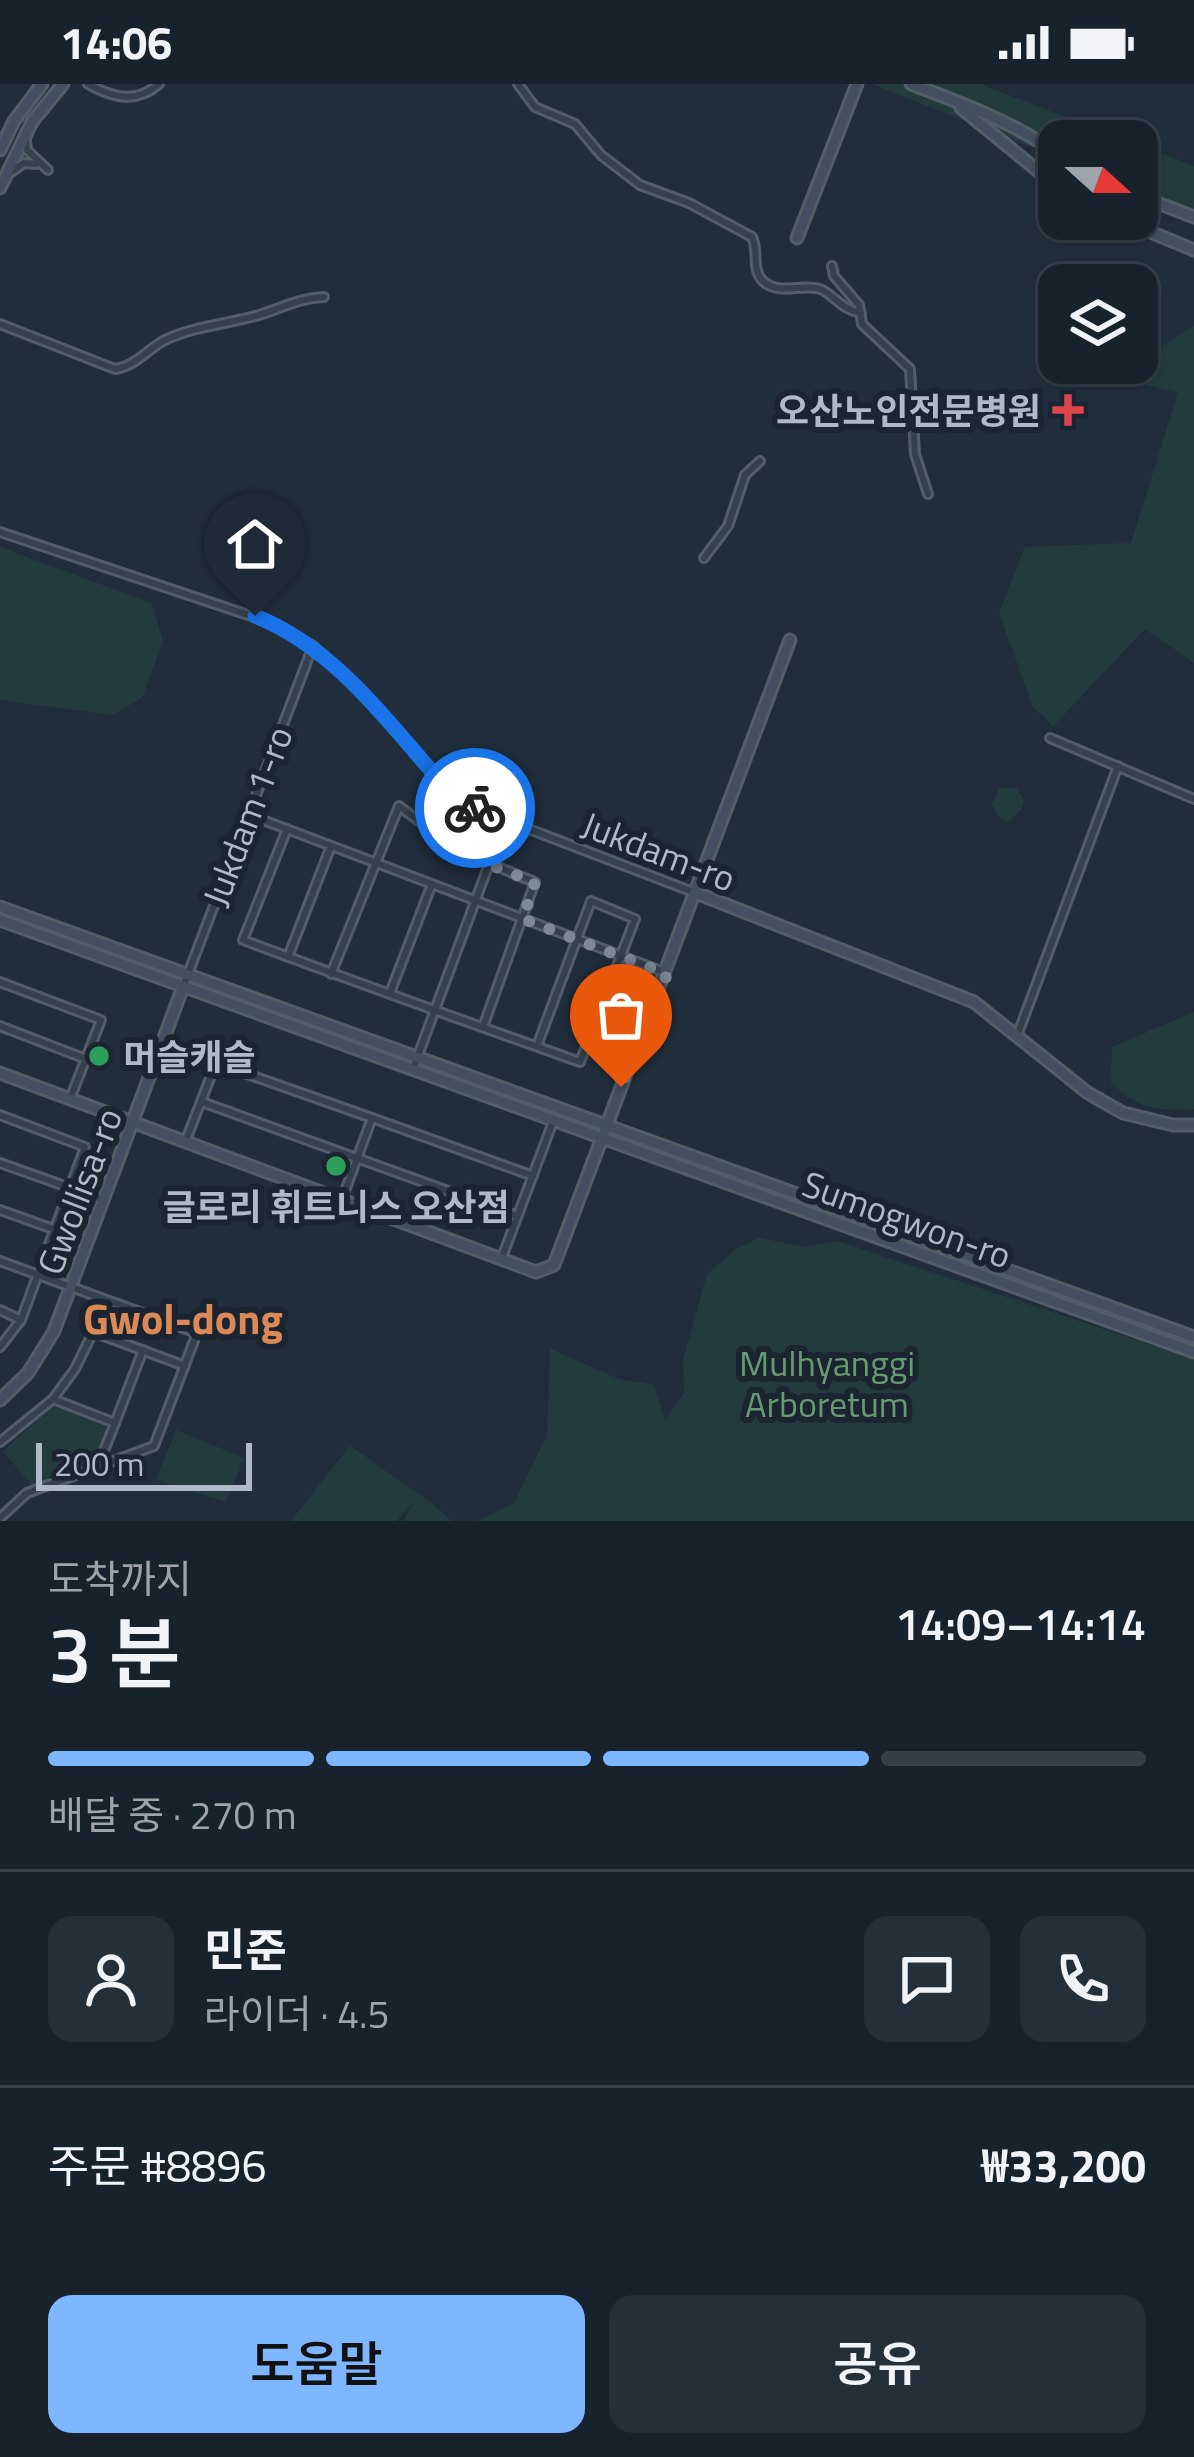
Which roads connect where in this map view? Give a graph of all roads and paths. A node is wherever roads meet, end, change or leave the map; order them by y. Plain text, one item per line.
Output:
1 (38, 84) edge
2 (63, 84) edge
3 (88, 84) edge
4 (159, 84) edge
5 (518, 84) edge
6 (857, 84) edge
7 (911, 84) edge
8 (930, 91) junction
9 (14, 122) junction
10 (32, 122) junction
11 (0, 138) edge
12 (1038, 140) edge
13 (0, 150) edge
14 (38, 164) junction
15 (48, 170) dead end
16 (1038, 171) edge
17 (2, 183) edge
18 (1158, 203) edge
19 (1194, 217) edge
20 (1158, 235) edge
21 (797, 238) dead end
22 (1194, 250) edge
23 (832, 266) dead end
24 (324, 297) dead end
25 (861, 313) junction
26 (0, 324) edge
27 (760, 461) dead end
28 (928, 494) dead end
29 (0, 532) edge
30 (704, 558) dead end
31 (790, 640) dead end
32 (313, 646) junction
33 (1050, 738) dead end
34 (1118, 766) junction
35 (1194, 799) edge
36 (247, 814) junction
37 (505, 821) junction
38 (287, 829) junction
39 (331, 846) junction
40 (375, 863) junction
41 (490, 865) junction
42 (432, 884) junction
43 (696, 893) junction
44 (477, 902) junction
45 (0, 907) edge
46 (523, 919) junction
47 (0, 920) edge
48 (576, 939) junction
49 (621, 956) junction
50 (288, 957) junction
51 (331, 974) junction
52 (667, 974) junction
53 (185, 981) junction
54 (0, 982) edge
55 (390, 993) junction
56 (436, 1011) junction
57 (0, 1026) edge
58 (482, 1027) junction
59 (1017, 1036) junction
60 (537, 1046) junction
61 (86, 1059) junction
62 (415, 1064) junction
63 (0, 1073) edge
64 (70, 1099) junction
65 (202, 1102) junction
66 (0, 1115) edge
67 (372, 1118) junction
68 (554, 1120) junction
69 (133, 1123) junction
70 (606, 1125) junction
71 (1194, 1125) edge
72 (601, 1136) junction
73 (186, 1140) junction
74 (357, 1156) junction
75 (0, 1162) edge
76 (533, 1176) junction
77 (70, 1188) junction
78 (342, 1199) junction
79 (104, 1200) junction
80 (0, 1210) edge
81 (518, 1216) junction
82 (56, 1230) junction
83 (501, 1260) junction
84 (0, 1261) edge
85 (40, 1274) junction
86 (72, 1287) junction
87 (0, 1310) edge
88 (21, 1320) junction
89 (1194, 1337) edge
90 (0, 1347) edge
91 (143, 1350) junction
92 (1194, 1352) edge
93 (185, 1366) junction
94 (53, 1399) junction
95 (0, 1400) edge
96 (115, 1423) junction
97 (0, 1442) edge
98 (100, 1464) junction
99 (0, 1518) edge

1 - 9 street
2 - 10 street
3 - 4 street
5 - 25 street
6 - 21 street
7 - 8 street
8 - 12 street
8 - 16 street
9 - 11 street
9 - 13 street
10 - 14 street
10 - 17 street
14 - 15 street
14 - 17 street
18 - 19 street
20 - 22 street
23 - 25 street
24 - 26 street
25 - 28 street
27 - 30 street
29 - 32 street, Jukdam-ro
31 - 43 street
32 - 36 street, Jukdam 1-ro
32 - 37 street, Jukdam-ro
33 - 34 street
34 - 35 street
34 - 59 street
36 - 38 street
36 - 53 street, Jukdam 1-ro
37 - 41 street
37 - 43 street, Jukdam-ro
38 - 39 street
38 - 50 street
39 - 40 street
39 - 50 street
40 - 41 street
40 - 42 street
40 - 51 street
41 - 44 street
41 - 46 street
42 - 44 street
42 - 55 street
43 - 52 street
43 - 59 street, Jukdam-ro
44 - 46 street
44 - 56 street
45 - 53 street
46 - 48 street
46 - 58 street
47 - 53 street
48 - 49 street
48 - 49 street
48 - 60 street
49 - 52 street
49 - 60 street
50 - 51 street
51 - 55 street
52 - 70 street
53 - 62 street
53 - 69 street, Gwollisa-ro
54 - 61 street
55 - 56 street
56 - 58 street
56 - 62 street
57 - 61 street
58 - 60 street
59 - 71 street, Jukdam-ro
61 - 64 street
62 - 68 street, Sumogwon-ro
62 - 70 street, Sumogwon-ro
63 - 64 street
64 - 69 street
65 - 67 street
65 - 73 street
65 - 74 street
66 - 77 street
67 - 74 street
67 - 76 street
68 - 72 street, Sumogwon-ro
68 - 76 street
69 - 73 street
69 - 79 street, Gwollisa-ro
70 - 72 street
70 - 89 street, Sumogwon-ro
72 - 83 street
72 - 92 street, Sumogwon-ro
73 - 78 street
74 - 78 street
74 - 81 street
75 - 77 street
76 - 81 street
77 - 79 street
77 - 82 street
78 - 83 street
79 - 86 street, Gwollisa-ro
80 - 82 street
81 - 83 street
82 - 85 street
84 - 85 street
85 - 86 street
85 - 88 street
86 - 93 street
86 - 95 street, Gwollisa-ro
87 - 88 street
88 - 90 street
91 - 93 street
91 - 94 street
91 - 96 street
93 - 98 street
94 - 96 street
94 - 97 street
96 - 98 street
98 - 99 street

